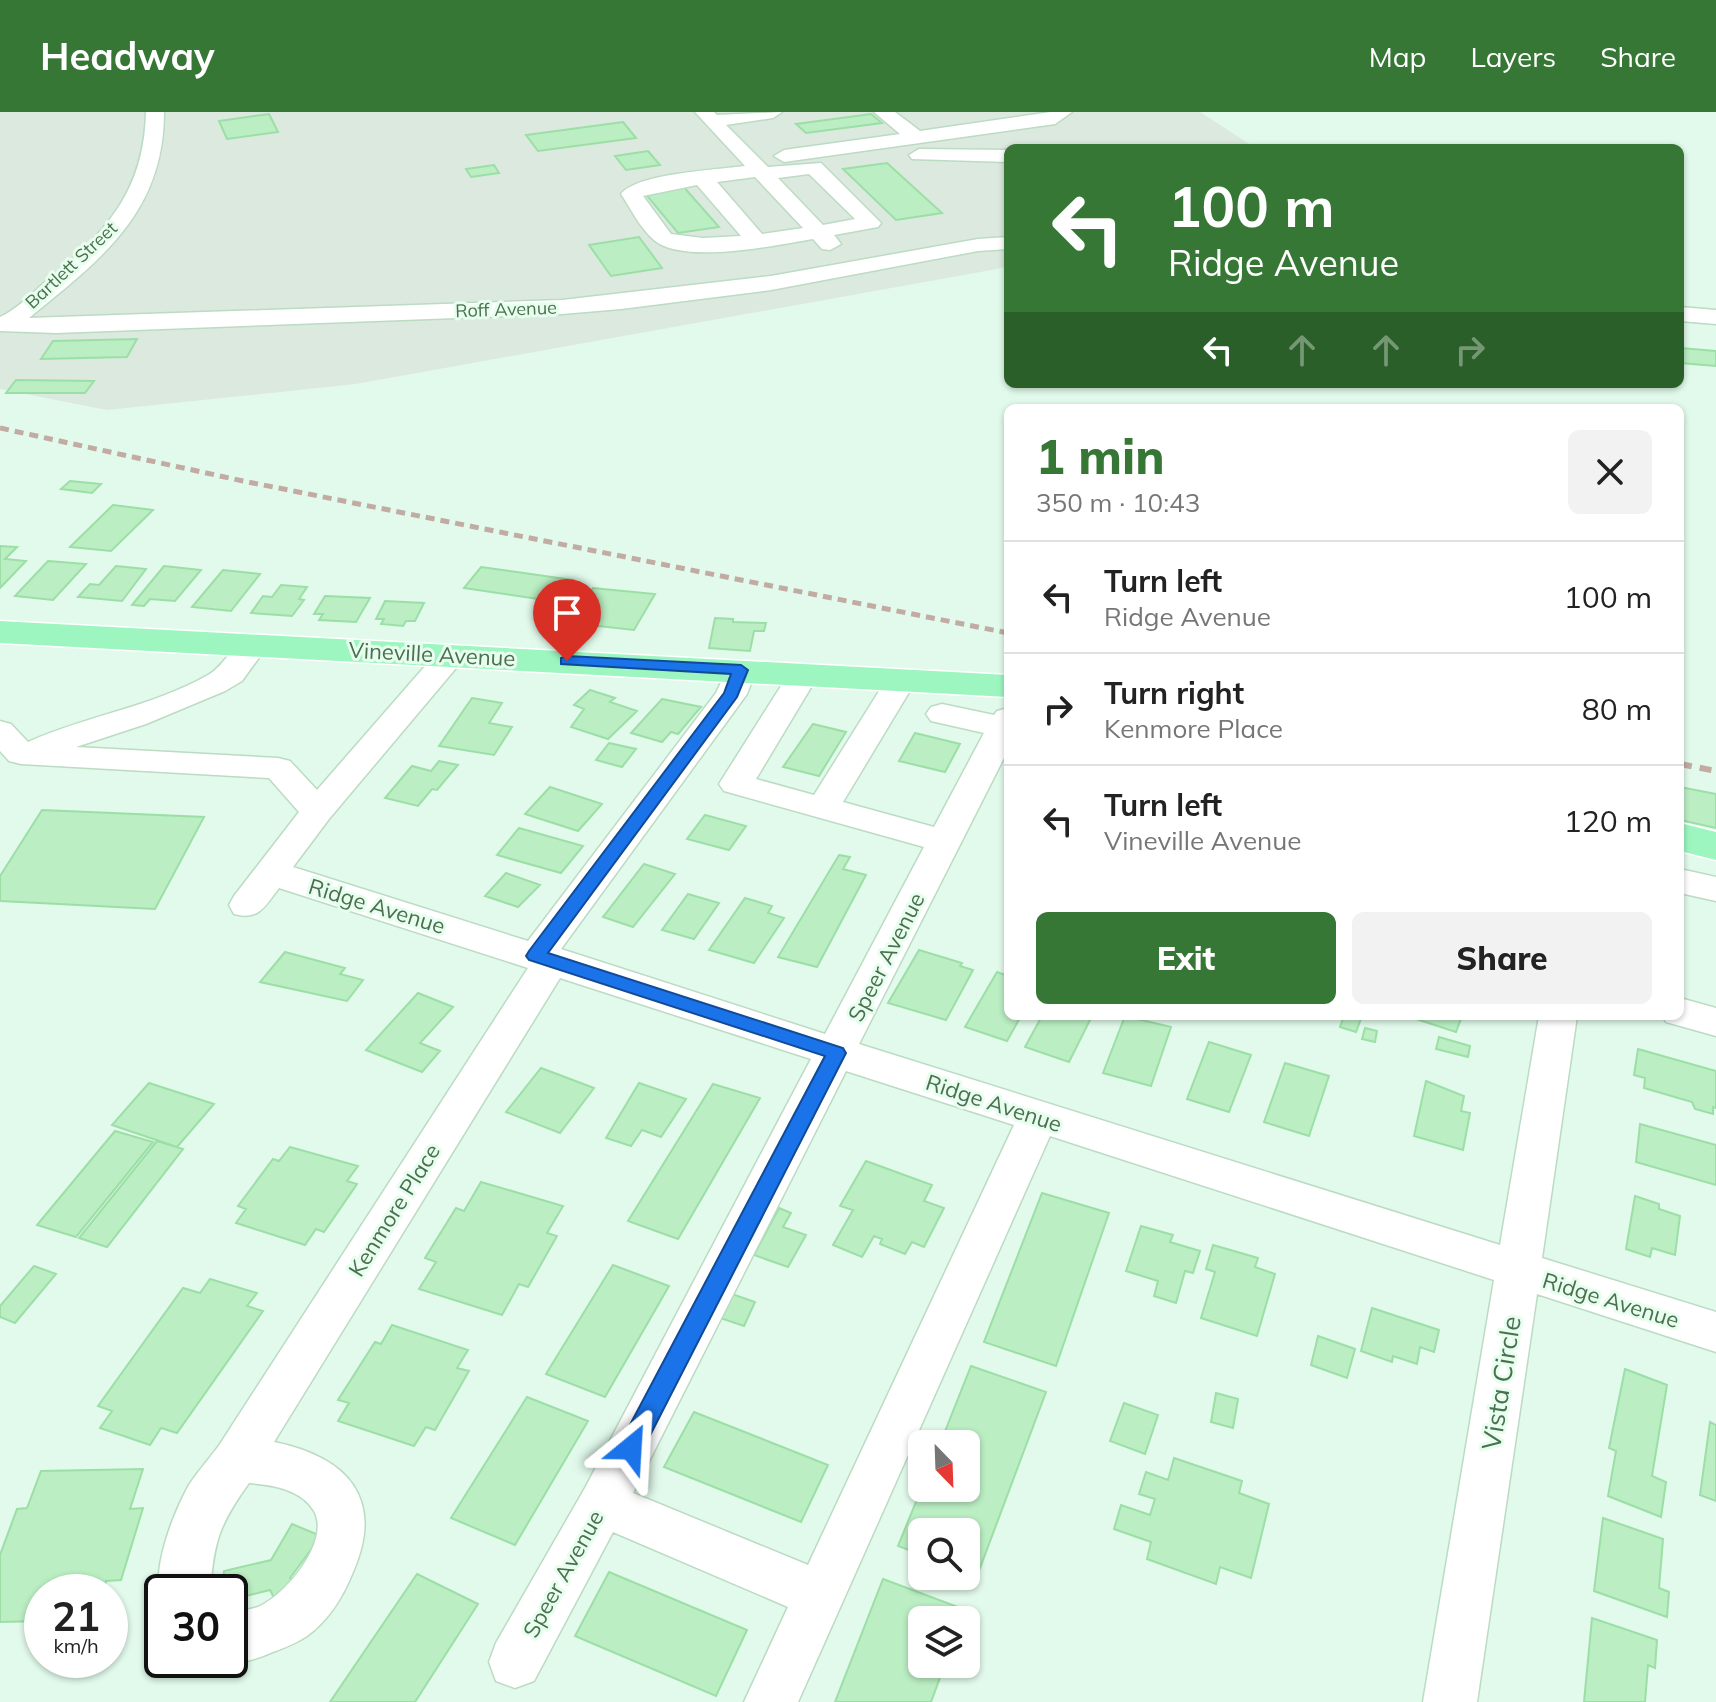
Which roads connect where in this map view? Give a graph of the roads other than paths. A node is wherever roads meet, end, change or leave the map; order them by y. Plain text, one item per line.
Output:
1 (155, 112) edge
2 (773, 112) edge
3 (883, 112) edge
4 (1063, 112) edge
5 (752, 114) edge
6 (709, 116) edge
7 (1027, 116) edge
8 (909, 133) junction
9 (1004, 156) edge
10 (891, 157) junction
11 (814, 167) junction
12 (758, 168) junction
13 (917, 173) dead end
14 (702, 178) junction
15 (818, 231) junction
16 (756, 240) junction
17 (1004, 243) edge
18 (854, 269) junction
19 (1684, 314) edge
20 (1716, 317) edge
21 (3, 325) edge
22 (0, 632) edge
23 (253, 645) junction
24 (451, 655) junction
25 (741, 670) junction
26 (804, 674) junction
27 (902, 679) junction
28 (1004, 686) edge
29 (942, 714) dead end
30 (1004, 722) edge
31 (1004, 726) edge
32 (10, 743) edge
33 (823, 808) junction
34 (317, 811) junction
35 (1684, 838) edge
36 (945, 841) junction
37 (1716, 846) edge
38 (272, 873) junction
39 (1684, 882) edge
40 (1716, 889) edge
41 (247, 905) dead end
42 (544, 958) junction
43 (1684, 1013) edge
44 (1557, 1020) edge
45 (1716, 1022) edge
46 (836, 1053) junction
47 (1038, 1117) junction
48 (1519, 1272) junction
49 (1716, 1332) edge
50 (237, 1460) junction
51 (602, 1504) junction
52 (186, 1574) edge
53 (820, 1595) junction
54 (248, 1636) edge
55 (515, 1662) dead end
56 (771, 1702) edge
57 (1450, 1702) edge

1 - 21 street, Bartlett Street
2 - 5 street
3 - 8 street
4 - 7 street
5 - 6 street
6 - 12 street
7 - 8 street
8 - 12 street
9 - 10 street
10 - 11 street
10 - 13 street
11 - 12 street
11 - 15 street
12 - 14 street
12 - 15 street
14 - 16 street
14 - 16 street
15 - 16 street
15 - 18 street
17 - 18 street, Roff Avenue
18 - 21 street, Roff Avenue
19 - 20 street
22 - 23 main road, Vineville Avenue
23 - 24 main road, Vineville Avenue
23 - 32 street
24 - 25 main road, Vineville Avenue
24 - 34 street
25 - 26 main road, Vineville Avenue
25 - 42 street, Kenmore Place
26 - 27 main road, Vineville Avenue
26 - 33 street
27 - 28 main road, Vineville Avenue
27 - 33 street
29 - 30 street
31 - 36 street, Speer Avenue
32 - 34 street
33 - 36 street
34 - 38 street
35 - 37 main road
36 - 46 street, Speer Avenue
38 - 41 street
38 - 42 street, Ridge Avenue
39 - 40 street
42 - 46 street, Ridge Avenue
42 - 50 street, Kenmore Place
43 - 45 street
44 - 48 street, Vista Circle
46 - 47 street, Ridge Avenue
46 - 51 street, Speer Avenue
47 - 48 street, Ridge Avenue
47 - 53 street
48 - 49 street, Ridge Avenue
48 - 57 street, Vista Circle
50 - 52 street, Kenmore Place
50 - 54 street
51 - 53 street
51 - 55 street, Speer Avenue
53 - 56 street

